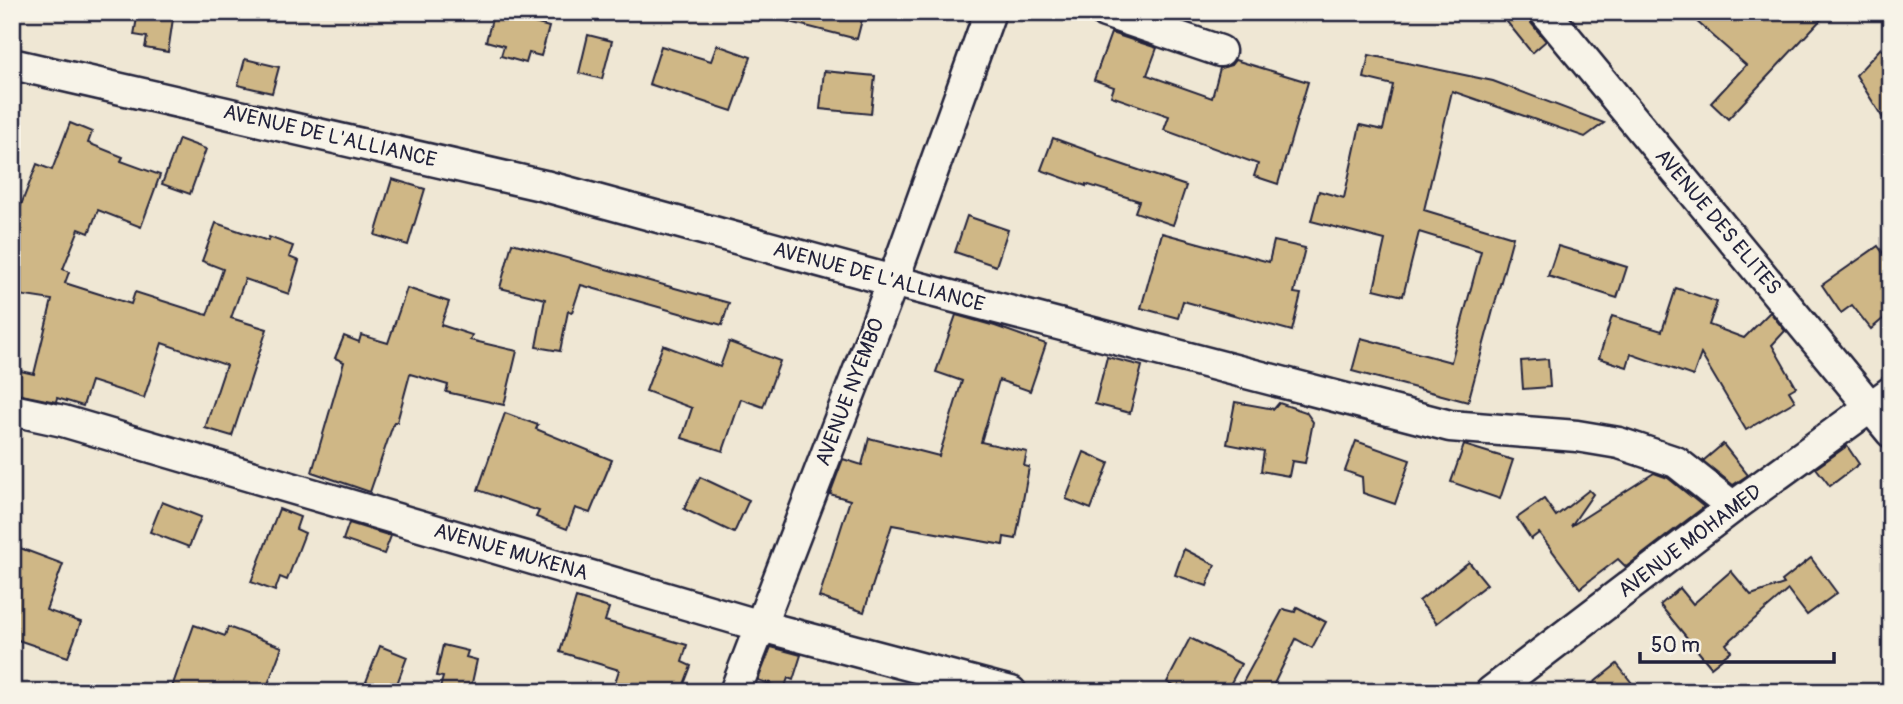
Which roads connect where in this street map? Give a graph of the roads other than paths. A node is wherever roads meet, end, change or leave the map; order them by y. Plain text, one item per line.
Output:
1 (990, 12) edge
2 (1105, 12) edge
3 (1545, 12) edge
4 (1220, 51) dead end
5 (12, 64) edge
6 (892, 281) junction
7 (1881, 399) edge
8 (12, 410) edge
9 (1891, 432) edge
10 (1733, 508) junction
11 (761, 626) junction
12 (735, 692) edge
13 (1011, 692) edge
14 (1491, 692) edge

1 - 6 street, AVENUE NYEMBO
2 - 4 street
3 - 7 street, AVENUE DES ELITES
5 - 6 street, AVENUE DE L'ALLIANCE
6 - 10 street, AVENUE DE L'ALLIANCE
6 - 11 street, AVENUE NYEMBO
7 - 9 street, AVENUE DES ELITES
7 - 10 street, AVENUE MOHAMED
8 - 11 street, AVENUE MUKENA
10 - 14 street, AVENUE MOHAMED
11 - 12 street, AVENUE NYEMBO
11 - 13 street, AVENUE MUKENA

